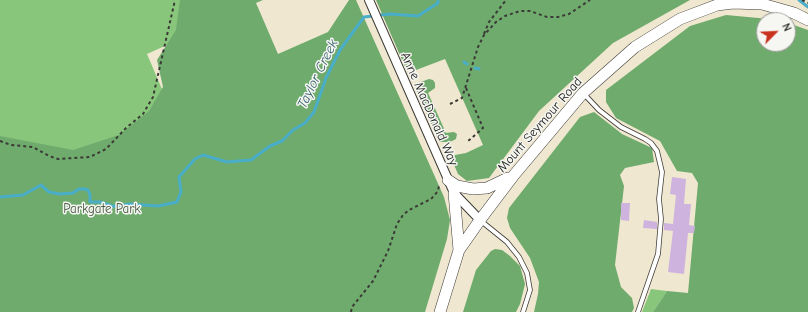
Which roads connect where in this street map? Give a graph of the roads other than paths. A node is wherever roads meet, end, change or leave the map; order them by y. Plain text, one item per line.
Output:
1 (368, 0) edge
2 (808, 20) edge
3 (583, 93) junction
4 (514, 174) junction
5 (443, 180) junction
6 (454, 192) junction
7 (480, 220) junction
8 (459, 250) junction
9 (440, 312) edge
10 (523, 312) edge
11 (638, 312) edge

1 - 5 street, Anne MacDonald Way
2 - 3 street, Mount Seymour Road
3 - 4 street, Mount Seymour Road
3 - 11 lane
4 - 5 street
4 - 7 street, Mount Seymour Road
5 - 6 street, Anne MacDonald Way
6 - 7 street, Anne MacDonald Way
6 - 8 street
7 - 8 street, Mount Seymour Road
7 - 10 lane
8 - 9 street, Mount Seymour Road

